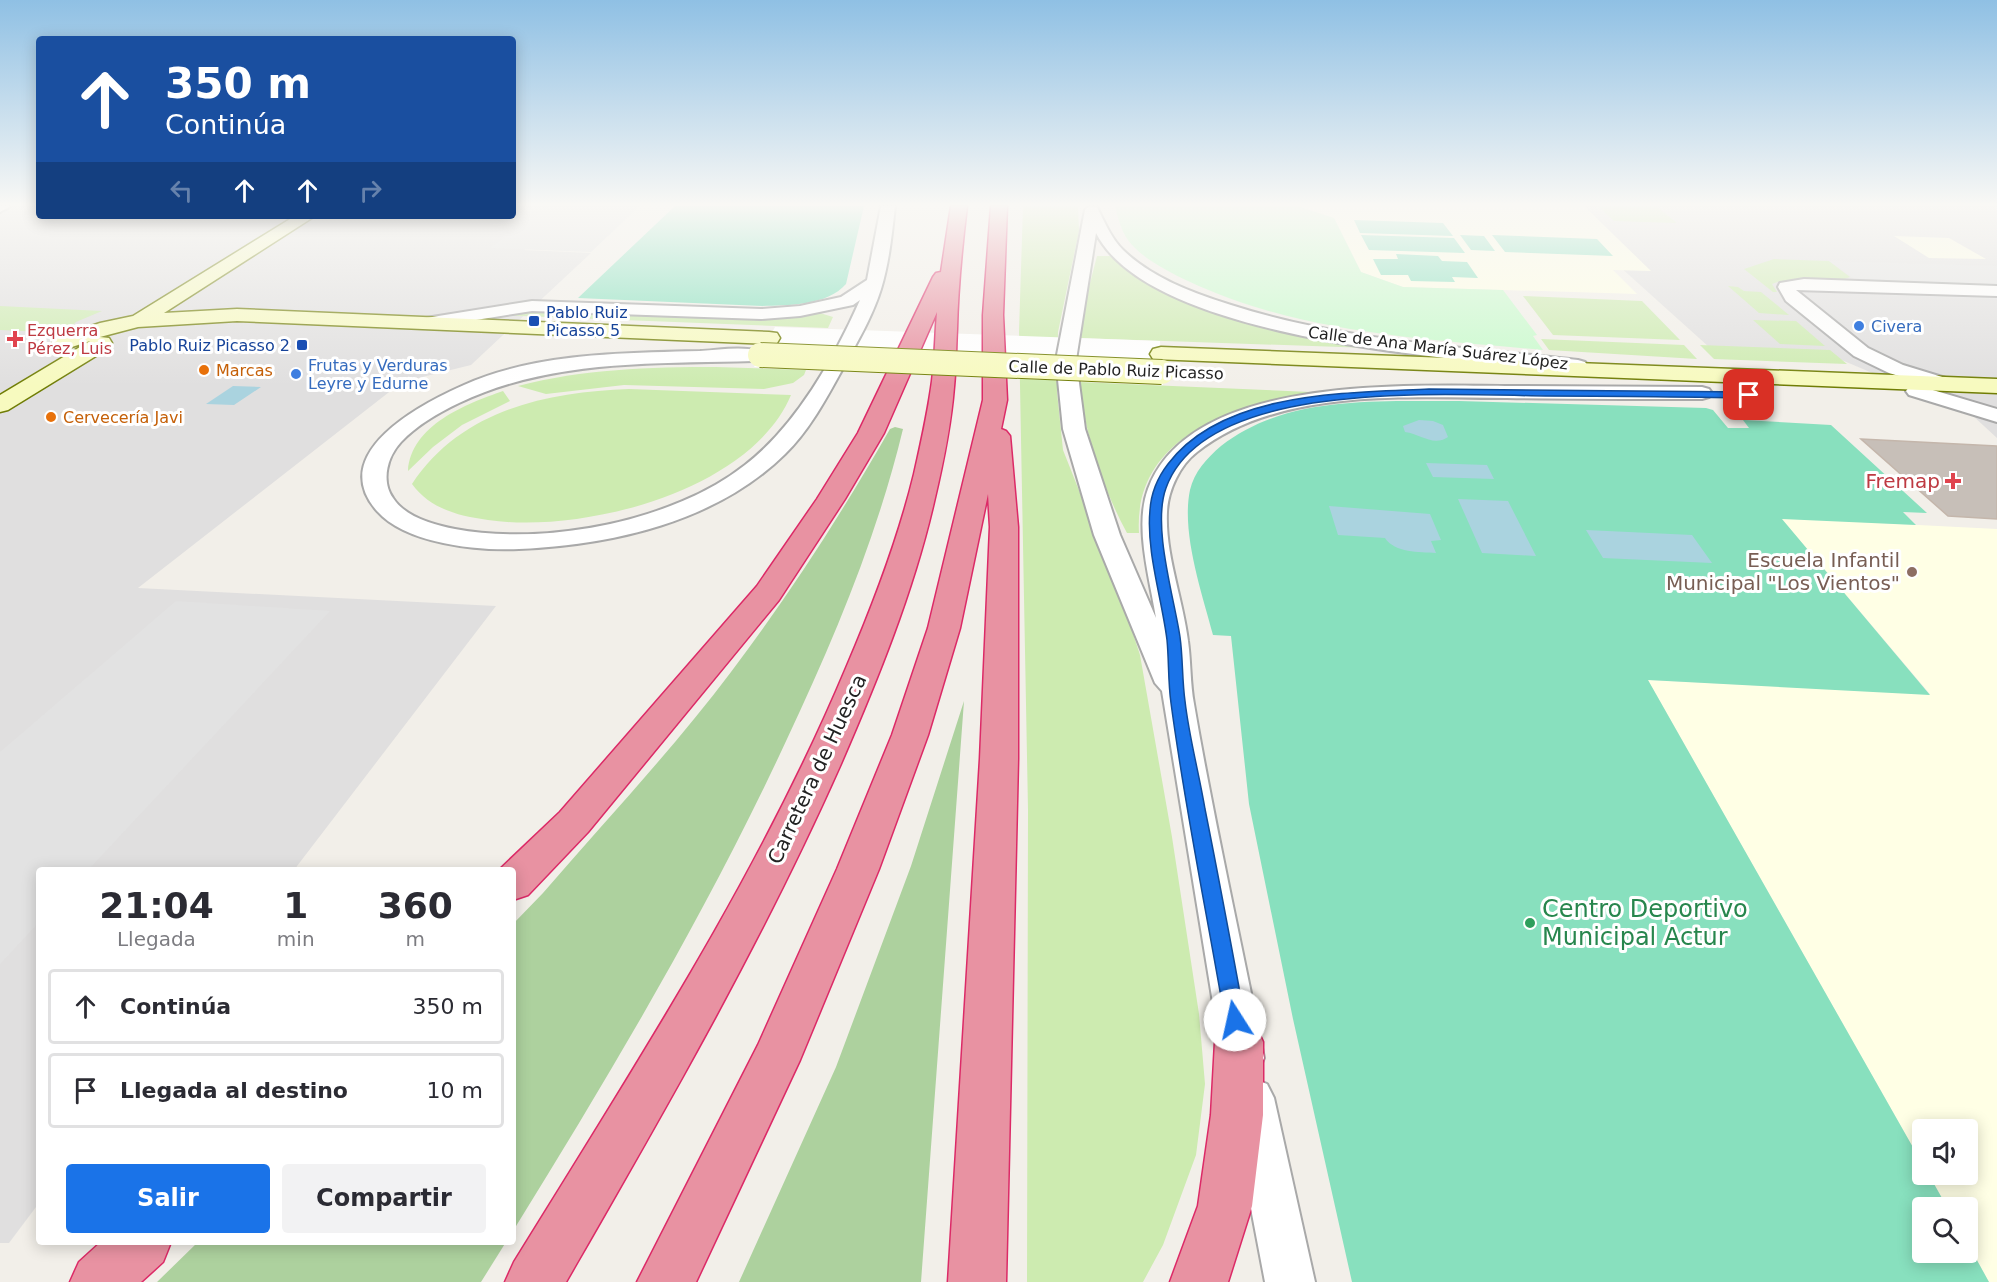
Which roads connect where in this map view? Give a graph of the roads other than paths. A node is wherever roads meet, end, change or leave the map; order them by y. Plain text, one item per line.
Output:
1 (196, 266) edge
2 (226, 266) edge
3 (878, 266) edge
4 (948, 266) edge
5 (951, 266) edge
6 (996, 266) edge
7 (1082, 266) edge
8 (1134, 266) edge
9 (201, 281) junction
10 (875, 282) junction
11 (1997, 291) edge
12 (145, 296) junction
13 (138, 321) junction
14 (426, 323) junction
15 (236, 324) junction
16 (147, 342) dead end
17 (63, 343) junction
18 (125, 346) dead end
19 (761, 349) junction
20 (1861, 352) junction
21 (1162, 363) junction
22 (1610, 370) junction
23 (55, 371) junction
24 (0, 381) edge
25 (1895, 382) junction
26 (1945, 384) junction
27 (1997, 386) edge
28 (1702, 393) junction
29 (995, 400) junction
30 (1957, 404) junction
31 (0, 405) edge
32 (1997, 406) edge
33 (1997, 416) edge
34 (1178, 701) junction
35 (516, 881) edge
36 (1239, 1042) junction
37 (140, 1245) edge
38 (99, 1282) edge
39 (534, 1282) edge
40 (666, 1282) edge
41 (977, 1282) edge
42 (1199, 1282) edge
43 (1290, 1282) edge

1 - 12 main road
2 - 9 main road
3 - 10 street
4 - 35 highway
5 - 39 highway, Carretera de Huesca
6 - 29 highway
7 - 34 street, Calle de Ana María Suárez López
8 - 22 street, Calle de Ana María Suárez López
9 - 13 main road
9 - 15 main road, Calle de Pablo Ruiz Picasso
10 - 14 street, Calle de Pablo Ruiz Picasso
10 - 19 street
11 - 20 street
12 - 13 main road
12 - 17 main road
13 - 15 main road, Calle de Pablo Ruiz Picasso
13 - 17 main road
13 - 23 main road
14 - 15 main road, Calle de Pablo Ruiz Picasso
14 - 19 main road, Calle de Pablo Ruiz Picasso
15 - 16 main road, Calle de Pablo Ruiz Picasso
15 - 19 main road, Calle de Pablo Ruiz Picasso
17 - 24 main road
18 - 23 main road
19 - 21 main road, Calle de Pablo Ruiz Picasso, bridge
20 - 25 street
20 - 26 street
21 - 22 main road, Calle de Pablo Ruiz Picasso
21 - 28 main road, Calle de Pablo Ruiz Picasso
22 - 25 main road, Calle de Pablo Ruiz Picasso
23 - 31 main road
25 - 26 main road, Calle de Pablo Ruiz Picasso
25 - 30 street
26 - 27 main road, Calle de Pablo Ruiz Picasso
28 - 30 main road, Calle de Pablo Ruiz Picasso
28 - 34 street, Calle de Ana María Suárez López
29 - 40 highway
29 - 41 highway
30 - 32 main road, Calle de Pablo Ruiz Picasso
30 - 33 street
34 - 36 street, Calle de Ana María Suárez López
36 - 42 highway
36 - 43 street, Calle de Ana María Suárez López
37 - 38 highway

